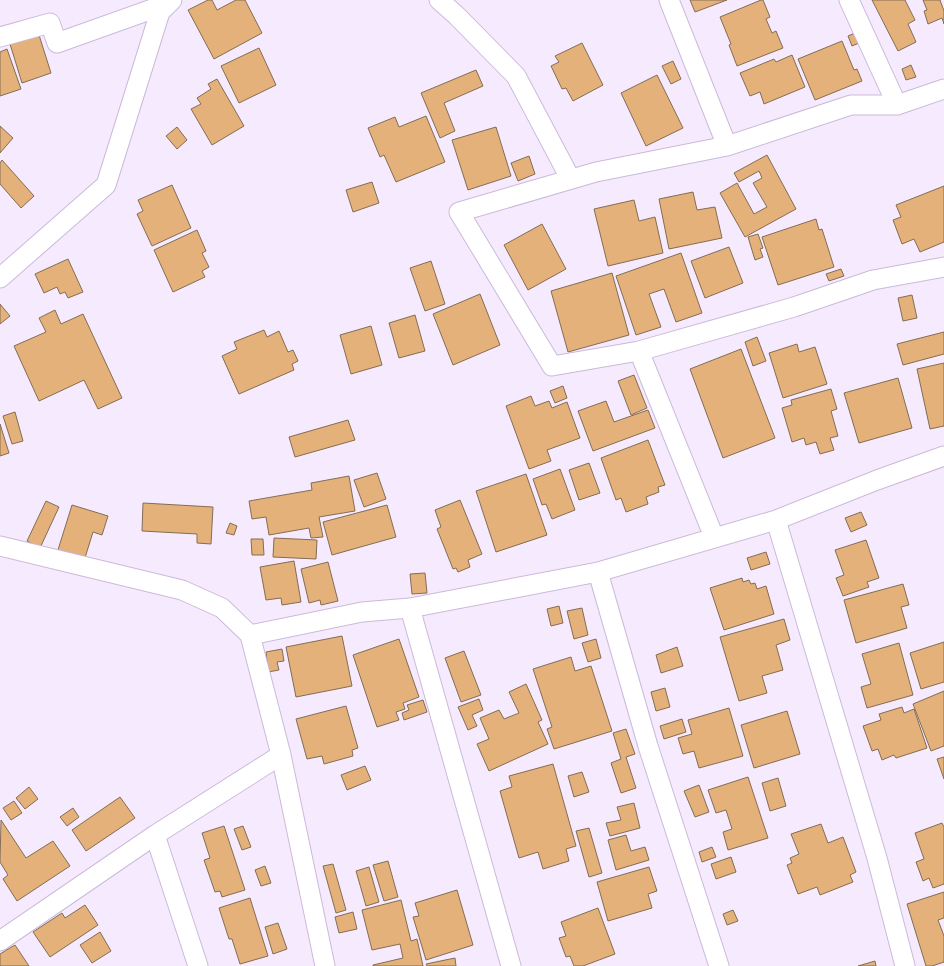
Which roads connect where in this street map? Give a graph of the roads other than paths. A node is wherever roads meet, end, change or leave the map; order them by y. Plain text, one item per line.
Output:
1 (439, 0) edge
2 (669, 0) edge
3 (849, 0) edge
4 (171, 2) edge
5 (0, 37) edge
6 (944, 89) edge
7 (897, 105) junction
8 (727, 146) junction
9 (570, 178) junction
10 (944, 267) edge
11 (0, 278) edge
12 (639, 351) junction
13 (944, 457) edge
14 (776, 520) junction
15 (714, 538) junction
16 (0, 546) edge
17 (598, 572) junction
18 (410, 608) junction
19 (250, 635) junction
20 (281, 755) junction
21 (155, 835) junction
22 (0, 941) edge
23 (198, 966) edge
24 (325, 966) edge
25 (511, 966) edge
26 (719, 966) edge
27 (905, 966) edge

1 - 9 street
2 - 8 street
3 - 7 street
4 - 5 street
4 - 11 street
6 - 7 street
7 - 8 street
8 - 9 street
9 - 12 street
10 - 12 street
12 - 15 street
13 - 14 street
14 - 15 street
14 - 27 street
15 - 17 street
16 - 19 street
17 - 18 street
17 - 26 street
18 - 19 street
18 - 25 street
19 - 20 street
20 - 21 street
20 - 24 street
21 - 22 street
21 - 23 street

